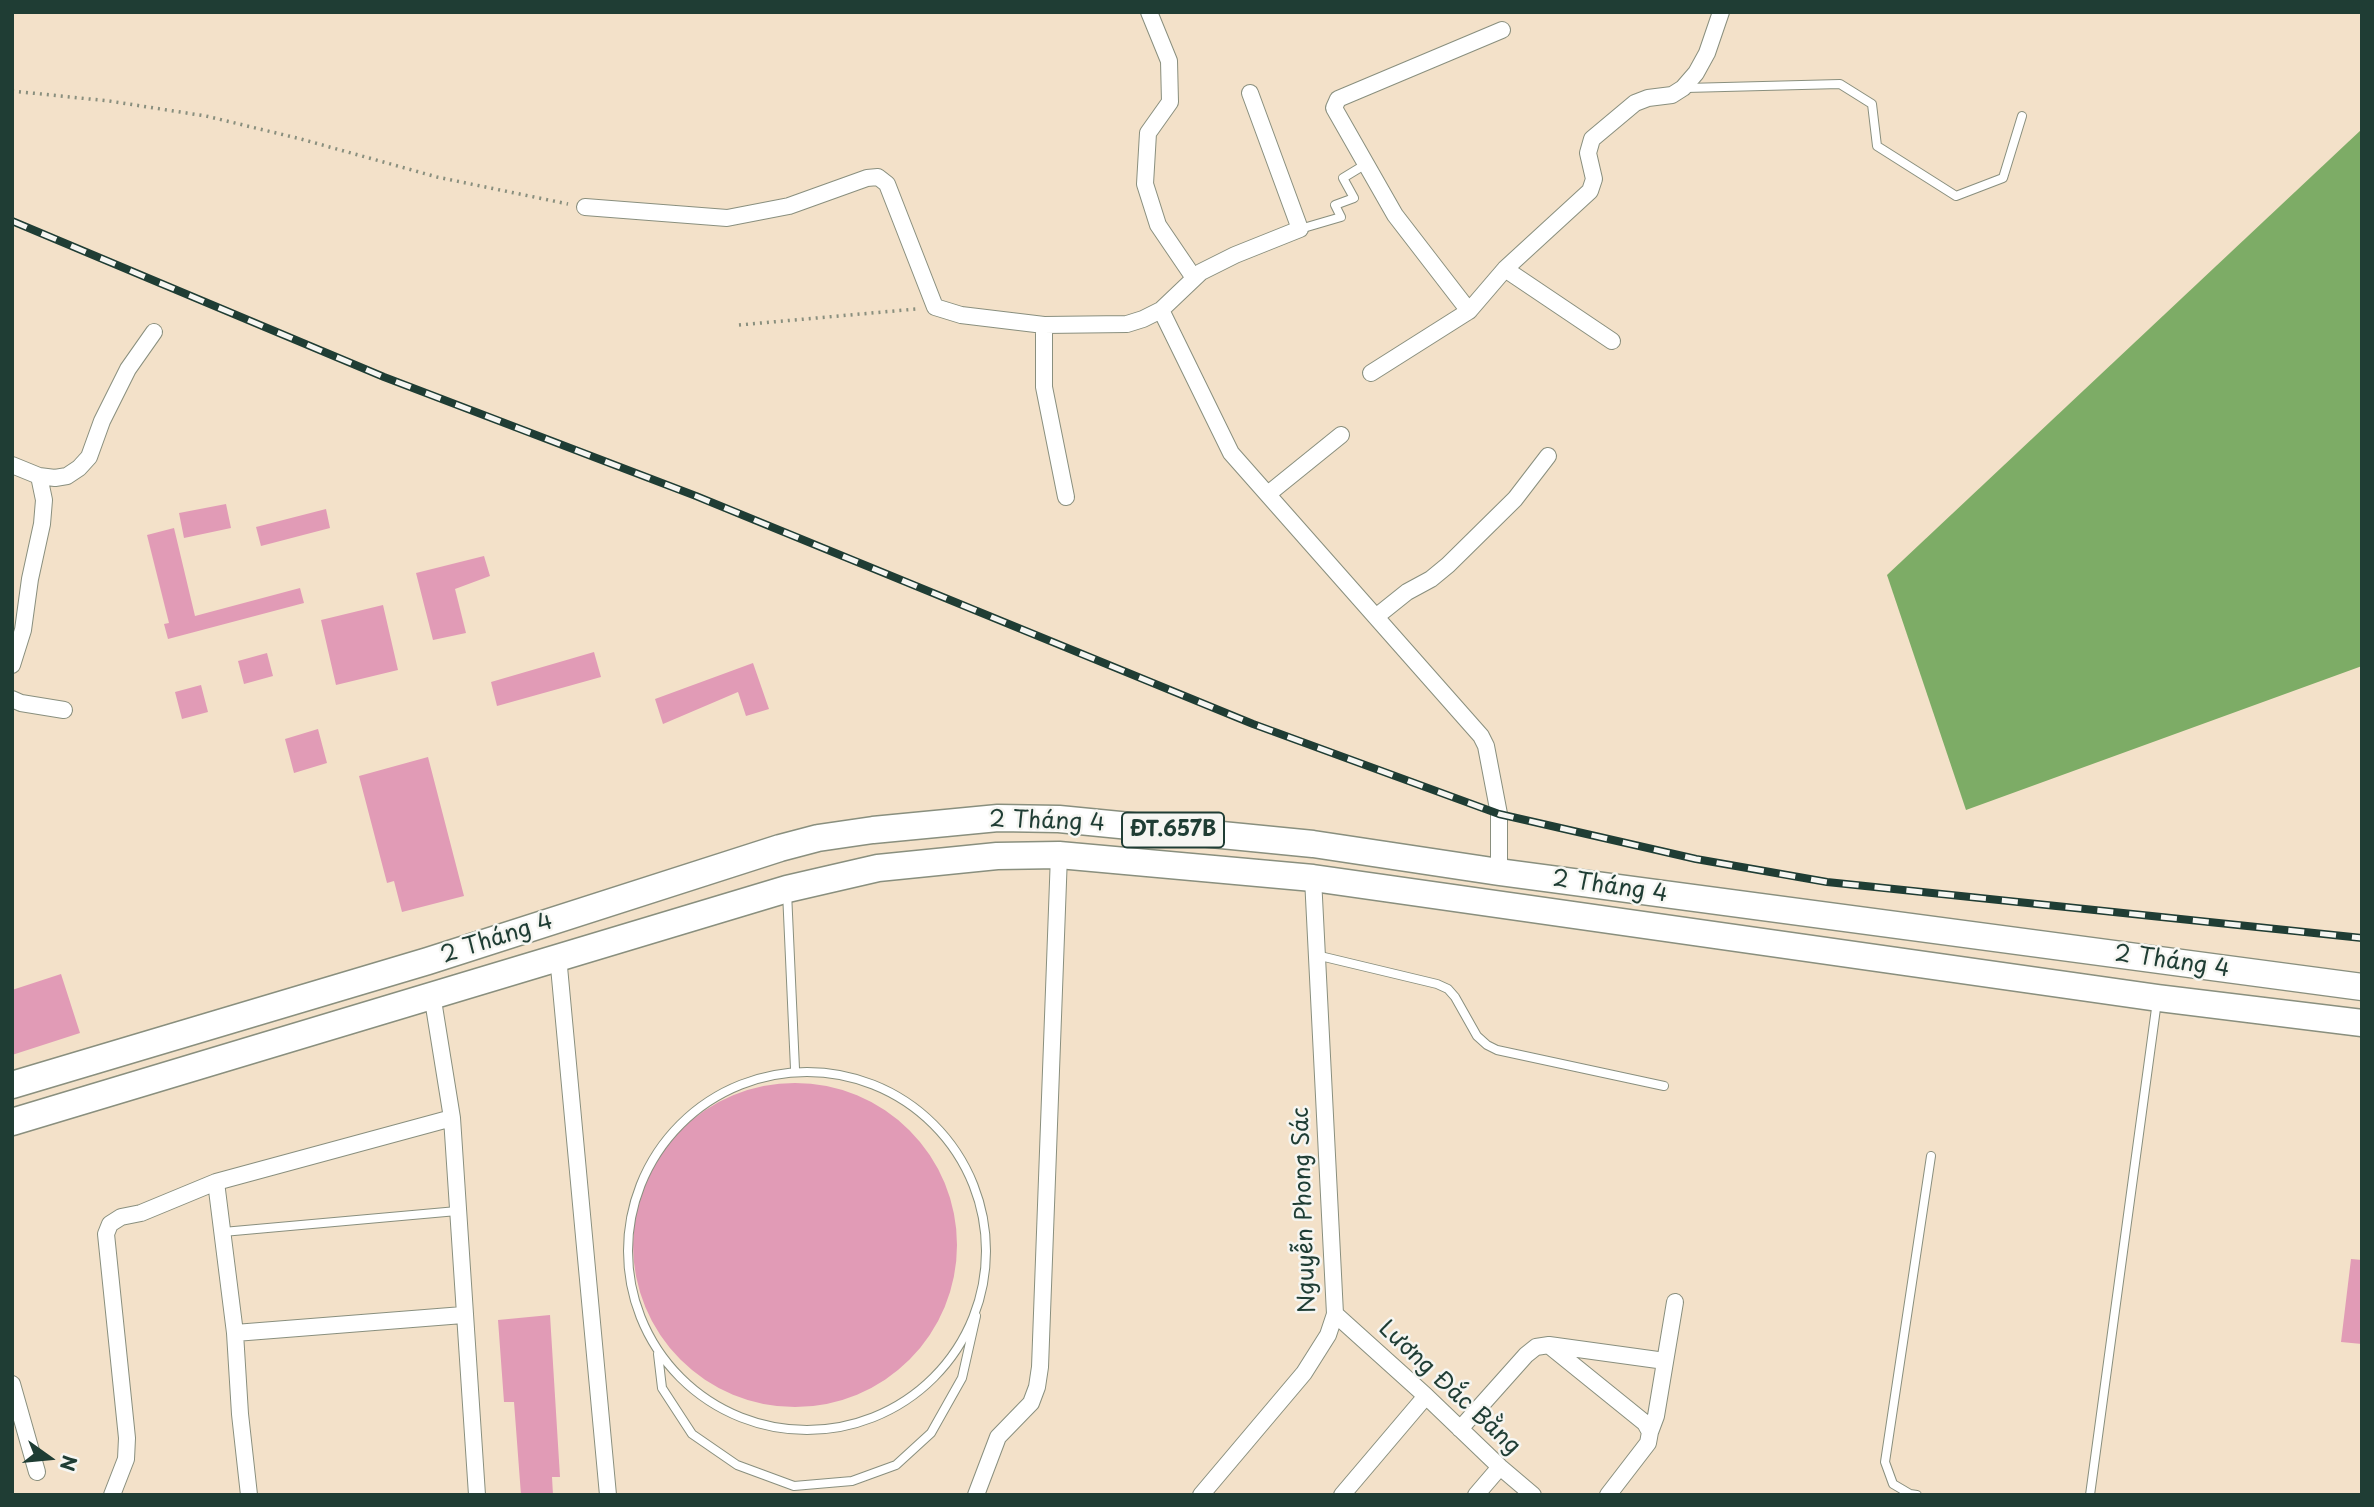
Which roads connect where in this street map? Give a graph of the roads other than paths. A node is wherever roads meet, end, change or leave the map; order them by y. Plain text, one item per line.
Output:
1 (1149, 12) edge
2 (1721, 12) edge
3 (1502, 30) dead end
4 (1683, 88) junction
5 (1250, 93) dead end
6 (2022, 116) dead end
7 (1366, 164) junction
8 (585, 207) road end
9 (1300, 229) junction
10 (1505, 269) junction
11 (1194, 278) junction
12 (1161, 310) junction
13 (1469, 311) junction
14 (1044, 325) junction
15 (154, 332) dead end
16 (1612, 341) dead end
17 (1371, 373) dead end
18 (1341, 435) dead end
19 (1548, 456) dead end
20 (12, 465) edge
21 (39, 476) junction
22 (1268, 494) junction
23 (1066, 497) dead end
24 (1377, 616) junction
25 (12, 665) edge
26 (12, 699) edge
27 (64, 710) dead end
28 (1059, 818) junction
29 (1313, 844) junction
30 (780, 848) junction
31 (1059, 855) junction
32 (1499, 872) junction
33 (1313, 878) junction
34 (787, 889) junction
35 (1882, 923) junction
36 (1316, 955) junction
37 (558, 956) junction
38 (1876, 958) junction
39 (2163, 960) junction
40 (2362, 987) edge
41 (432, 994) junction
42 (2158, 998) junction
43 (2362, 1023) edge
44 (795, 1069) junction
45 (12, 1084) edge
46 (1664, 1086) dead end
47 (452, 1118) junction
48 (12, 1122) edge
49 (1931, 1156) dead end
50 (216, 1182) junction
51 (457, 1211) junction
52 (223, 1232) junction
53 (984, 1286) junction
54 (1675, 1302) dead end
55 (1335, 1314) junction
56 (463, 1315) junction
57 (235, 1333) junction
58 (1549, 1345) junction
59 (658, 1354) junction
60 (1665, 1361) junction
61 (12, 1384) edge
62 (1426, 1396) junction
63 (1460, 1429) junction
64 (1650, 1432) junction
65 (1500, 1468) junction
66 (37, 1472) dead end
67 (112, 1495) edge
68 (249, 1495) edge
69 (477, 1495) edge
70 (608, 1495) edge
71 (976, 1495) edge
72 (1201, 1495) edge
73 (1342, 1495) edge
74 (1476, 1495) edge
75 (1533, 1495) edge
76 (1608, 1495) edge
77 (1917, 1495) edge
78 (2090, 1495) edge

1 - 11 street
2 - 4 street
3 - 7 street
4 - 6 lane
4 - 10 street
5 - 9 street
7 - 9 lane
7 - 13 street
8 - 14 street
9 - 11 street
10 - 13 street
10 - 16 street
11 - 12 street
12 - 14 street
12 - 22 street
13 - 17 street
14 - 23 street
15 - 21 street
18 - 22 street
19 - 24 street
20 - 21 street
21 - 25 street
22 - 24 street
24 - 32 street
26 - 27 street
28 - 29 main road, 2 Tháng 4 / ĐT.657B
28 - 30 main road, 2 Tháng 4 / ĐT.657B
28 - 31 main road
29 - 32 main road, 2 Tháng 4 / ĐT.657B
29 - 33 main road
30 - 34 main road
30 - 45 main road, 2 Tháng 4 / ĐT.657B
31 - 33 main road, 2 Tháng 4 / ĐT.657B
31 - 34 main road, 2 Tháng 4 / ĐT.657B
31 - 71 street
32 - 35 main road, 2 Tháng 4 / ĐT.657B
33 - 36 street, Nguyễn Phong Sác
33 - 38 main road, 2 Tháng 4 / ĐT.657B
34 - 37 main road, 2 Tháng 4 / ĐT.657B
34 - 44 lane
35 - 38 main road
35 - 39 main road, 2 Tháng 4 / ĐT.657B
36 - 46 lane
36 - 55 street, Nguyễn Phong Sác
37 - 41 main road, 2 Tháng 4 / ĐT.657B
37 - 70 street
38 - 42 main road, 2 Tháng 4 / ĐT.657B
39 - 40 main road, 2 Tháng 4 / ĐT.657B
39 - 42 main road
41 - 47 street
41 - 48 main road, 2 Tháng 4 / ĐT.657B
42 - 43 main road, 2 Tháng 4 / ĐT.657B
42 - 78 lane
44 - 53 lane
44 - 59 lane
47 - 50 street
47 - 51 street
49 - 77 lane
50 - 52 street
50 - 67 street
51 - 52 lane
51 - 56 street
52 - 57 street
53 - 59 lane
53 - 59 lane
54 - 60 street
55 - 62 street, Lương Đắc Bằng
55 - 72 street, Nguyễn Phong Sác
56 - 57 street
56 - 69 street
57 - 68 street
58 - 60 street
58 - 63 street
58 - 64 street
60 - 64 street
61 - 66 street
62 - 63 street, Lương Đắc Bằng
62 - 73 street
63 - 65 street, Lương Đắc Bằng
64 - 76 street
65 - 74 street
65 - 75 street, Lương Đắc Bằng

